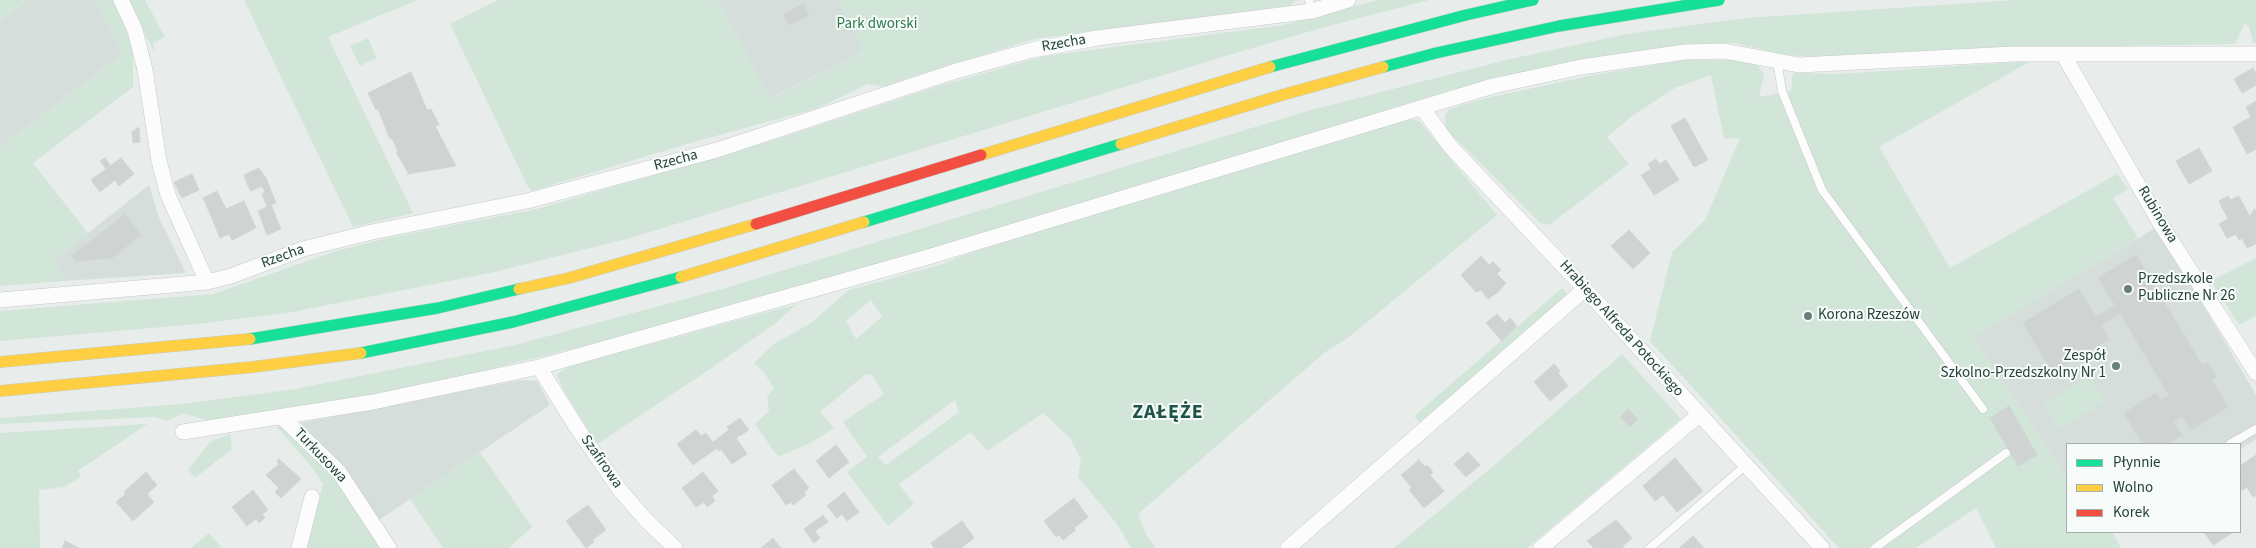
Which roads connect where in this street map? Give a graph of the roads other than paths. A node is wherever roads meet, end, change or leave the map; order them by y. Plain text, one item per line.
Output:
1 (121, 0) edge
2 (1348, 0) edge
3 (1533, 0) edge
4 (1719, 0) edge
5 (1311, 5) edge
6 (2063, 54) junction
7 (2256, 54) edge
8 (1777, 61) junction
9 (1422, 108) junction
10 (207, 282) junction
11 (1585, 289) junction
12 (0, 300) edge
13 (0, 362) edge
14 (539, 367) junction
15 (2256, 373) edge
16 (0, 391) edge
17 (1983, 409) dead end
18 (1699, 415) junction
19 (282, 417) junction
20 (2256, 429) edge
21 (183, 432) dead end
22 (2232, 443) edge
23 (2006, 453) dead end
24 (1746, 465) junction
25 (312, 497) dead end
26 (299, 548) edge
27 (388, 548) edge
28 (675, 548) edge
29 (1288, 548) edge
30 (1541, 548) edge
31 (1650, 548) edge
32 (1822, 548) edge
33 (1875, 548) edge

1 - 10 street
2 - 5 street, Rzecha
3 - 13 main road
4 - 16 main road
5 - 10 street, Rzecha
6 - 7 street
6 - 8 street
6 - 15 street, Rubinowa
8 - 9 street
8 - 17 lane
9 - 11 street, Hrabiego Alfreda Potockiego
9 - 14 street
10 - 12 street, Rzecha
11 - 18 street, Hrabiego Alfreda Potockiego
11 - 29 street
14 - 19 street
14 - 28 street, Szafirowa
18 - 24 street, Hrabiego Alfreda Potockiego
18 - 30 street
19 - 21 street
19 - 27 street, Turkusowa
20 - 22 lane
23 - 33 lane
24 - 31 lane
24 - 32 street, Hrabiego Alfreda Potockiego
25 - 26 street

